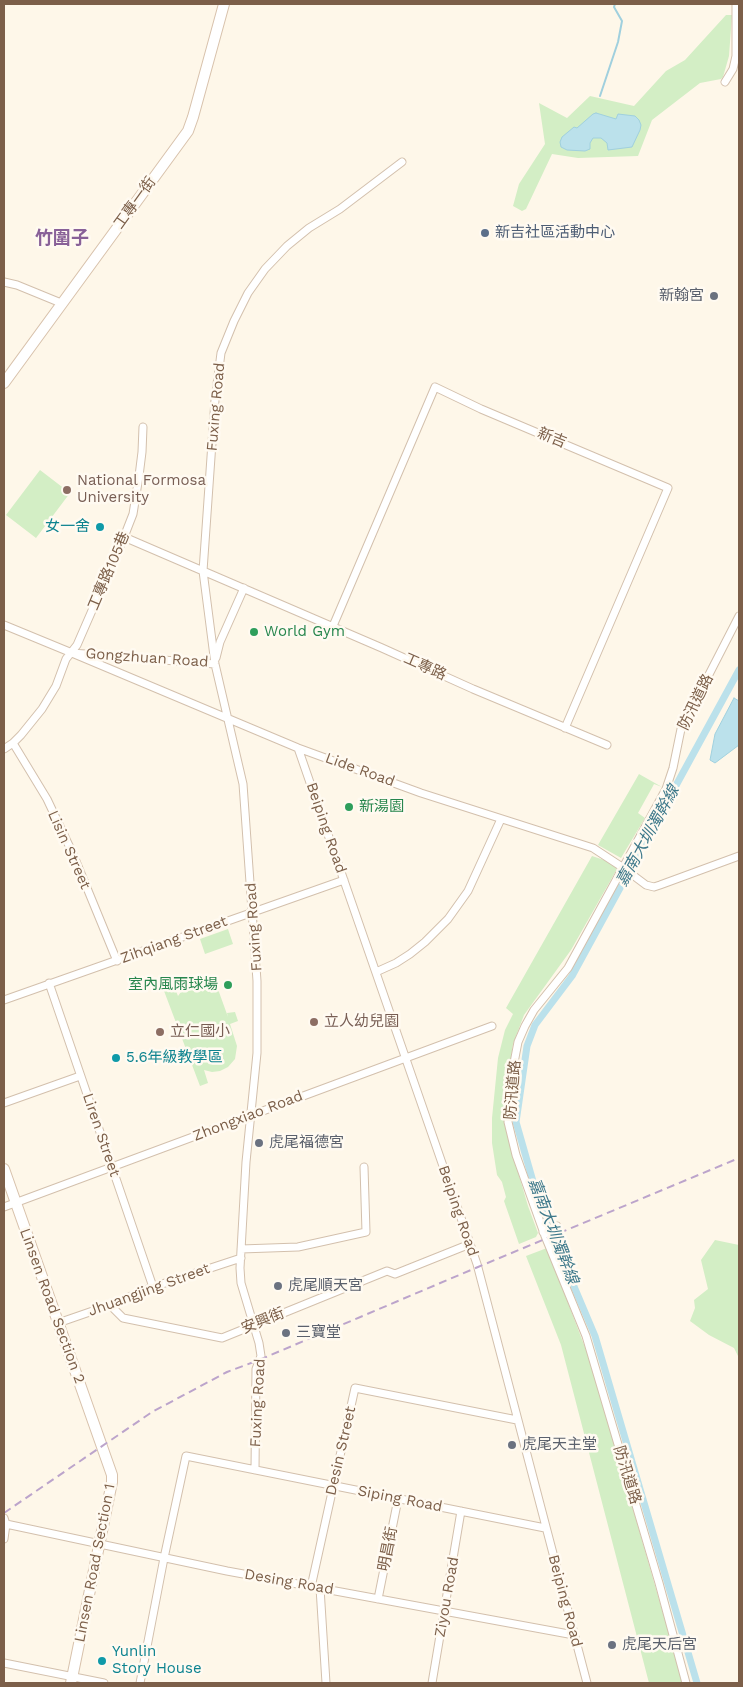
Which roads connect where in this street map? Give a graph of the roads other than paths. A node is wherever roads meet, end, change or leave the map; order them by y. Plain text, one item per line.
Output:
1 (224, 4) edge
2 (736, 4) edge
3 (725, 82) dead end
4 (402, 162) dead end
5 (4, 282) edge
6 (62, 304) junction
7 (4, 382) edge
8 (142, 427) dead end
9 (124, 537) junction
10 (204, 571) junction
11 (244, 588) junction
12 (739, 616) edge
13 (4, 625) edge
14 (333, 626) junction
15 (72, 653) junction
16 (215, 664) junction
17 (228, 719) junction
18 (565, 728) junction
19 (13, 743) junction
20 (607, 745) dead end
21 (298, 748) junction
22 (4, 749) edge
23 (501, 819) junction
24 (739, 856) edge
25 (624, 868) junction
26 (344, 880) junction
27 (253, 912) junction
28 (116, 961) junction
29 (376, 972) junction
30 (49, 984) junction
31 (4, 1000) edge
32 (492, 1026) dead end
33 (406, 1058) junction
34 (80, 1076) junction
35 (4, 1103) edge
36 (250, 1115) junction
37 (112, 1167) junction
38 (364, 1167) dead end
39 (4, 1169) edge
40 (16, 1203) junction
41 (4, 1207) edge
42 (557, 1226) dead end
43 (543, 1232) junction
44 (470, 1244) junction
45 (241, 1249) junction
46 (241, 1258) junction
47 (153, 1287) junction
48 (110, 1305) junction
49 (58, 1323) junction
50 (254, 1324) junction
51 (518, 1420) junction
52 (102, 1443) joint
53 (255, 1470) junction
54 (334, 1486) junction
55 (398, 1499) junction
56 (462, 1511) junction
57 (5, 1521) edge
58 (545, 1528) junction
59 (4, 1539) edge
60 (100, 1544) junction
61 (164, 1558) junction
62 (311, 1587) junction
63 (320, 1588) junction
64 (378, 1599) junction
65 (444, 1611) junction
66 (574, 1635) junction
67 (4, 1663) edge
68 (72, 1680) edge
69 (104, 1683) edge
70 (140, 1683) edge
71 (326, 1683) edge
72 (432, 1683) edge
73 (586, 1683) edge
74 (686, 1683) edge

1 - 6 main road, 工專一街
2 - 3 street
4 - 10 street, Fuxing Road
5 - 6 street
6 - 7 main road, 工專一街
8 - 9 street, 工專路105巷
9 - 10 street, 工專路
9 - 15 street, 工專路105巷
10 - 11 street, 工專路
10 - 16 street, Fuxing Road
11 - 14 street, 工專路
11 - 16 street, Gongzhuan Road
12 - 25 street, 防汛道路
13 - 15 street, Gongzhuan Road
14 - 18 street, 工專路
14 - 18 street, 新吉
15 - 16 street, Gongzhuan Road
15 - 17 street, Lide Road
15 - 19 street, 工專路105巷
16 - 17 street, Fuxing Road
17 - 21 street, Lide Road
17 - 27 street, Fuxing Road
18 - 20 street, 工專路
19 - 22 street, 工專路105巷
19 - 28 street, Lisin Street
21 - 23 street, Lide Road
21 - 26 street, Beiping Road
23 - 25 street, Lide Road
23 - 29 street
24 - 25 street, Lide Road
25 - 43 street, 防汛道路
26 - 27 street, Zihqiang Street
26 - 29 street, Beiping Road
27 - 28 street, Zihqiang Street
27 - 36 street, Fuxing Road
28 - 30 street, Zihqiang Street
29 - 33 street, Beiping Road
30 - 31 street, Zihqiang Street
30 - 34 street, Liren Street
32 - 33 street, Zhongxiao Road
33 - 36 street, Zhongxiao Road
33 - 44 street, Beiping Road
34 - 35 street
34 - 37 street, Liren Street
36 - 37 street, Zhongxiao Road
36 - 45 street, Fuxing Road
37 - 40 street, Zhongxiao Road
37 - 47 street, Liren Street
38 - 45 street
39 - 40 main road, Linsen Road Section 2
40 - 41 street, Zhongxiao Road
40 - 49 main road, Linsen Road Section 2
42 - 43 street
43 - 74 street, 防汛道路
44 - 50 street, 安興街
44 - 51 street, Beiping Road
45 - 46 street, Fuxing Road
46 - 47 street, Jhuangjing Street
46 - 50 street, Fuxing Road
47 - 48 street, Jhuangjing Street
48 - 49 street, Jhuangjing Street
48 - 50 street, 安興街
49 - 52 main road, Linsen Road Section 2
50 - 53 street, Fuxing Road
51 - 54 street, Desin Street
51 - 58 street, Beiping Road
52 - 60 main road, Linsen Road Section 1
53 - 54 street, Siping Road
53 - 61 street, Fuxing Road
54 - 55 street, Siping Road
54 - 62 street, Desin Street
55 - 56 street, Siping Road
55 - 64 street, 明昌街
56 - 58 street, Siping Road
56 - 65 street, Ziyou Road
57 - 59 street
57 - 60 street, Desing Road
58 - 66 street, Beiping Road
60 - 61 street, Desing Road
60 - 68 main road, Linsen Road Section 1
61 - 62 street, Desing Road
61 - 70 street, Fuxing Road
62 - 63 street, Desing Road
63 - 64 street, Desing Road
63 - 71 street
64 - 65 street, Desing Road
65 - 66 street, Desing Road
65 - 72 street, Ziyou Road
66 - 73 street, Beiping Road
67 - 68 street
68 - 69 street

